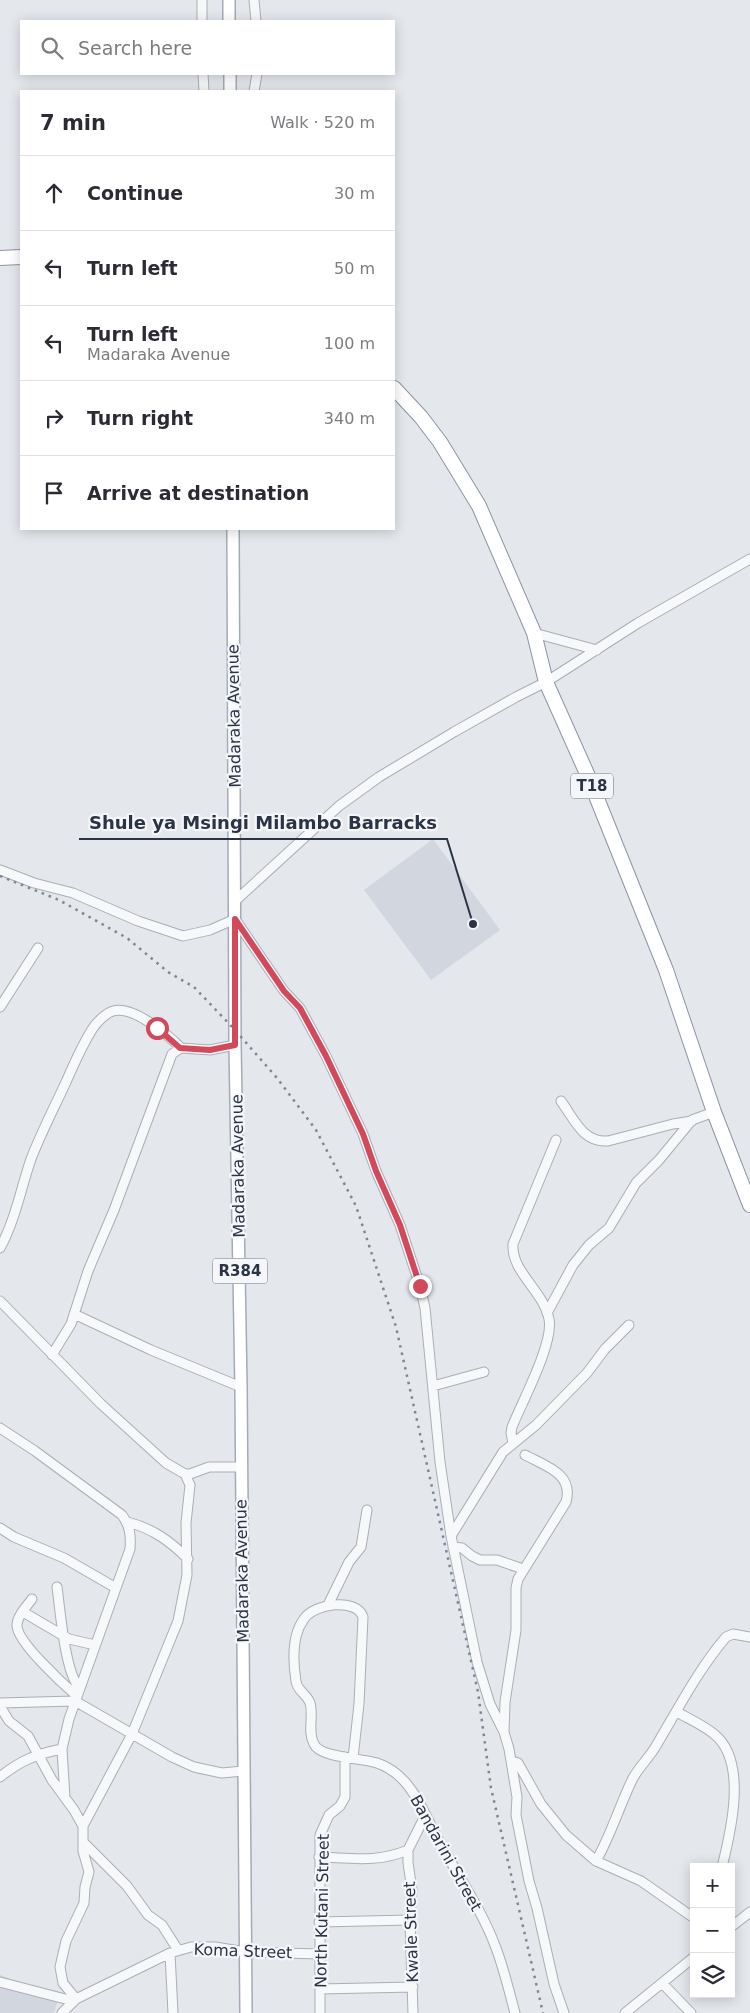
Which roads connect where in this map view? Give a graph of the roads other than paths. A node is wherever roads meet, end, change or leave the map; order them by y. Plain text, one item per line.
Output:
1 (202, 0) edge
2 (229, 0) edge
3 (254, 0) edge
4 (202, 20) edge
5 (229, 20) edge
6 (256, 20) edge
7 (204, 75) edge
8 (230, 75) edge
9 (256, 75) edge
10 (204, 90) edge
11 (230, 90) edge
12 (254, 90) edge
13 (20, 257) edge
14 (0, 258) edge
15 (395, 389) edge
16 (233, 530) edge
17 (750, 559) edge
18 (534, 633) junction
19 (597, 650) junction
20 (546, 682) junction
21 (0, 870) edge
22 (234, 902) junction
23 (235, 919) junction
24 (38, 948) dead end
25 (0, 1007) edge
26 (235, 1045) junction
27 (180, 1048) junction
28 (562, 1101) dead end
29 (714, 1112) junction
30 (692, 1120) junction
31 (556, 1140) dead end
32 (750, 1205) edge
33 (0, 1248) edge
34 (0, 1300) edge
35 (547, 1313) junction
36 (74, 1314) junction
37 (629, 1325) dead end
38 (52, 1354) junction
39 (484, 1372) dead end
40 (432, 1386) junction
41 (241, 1387) junction
42 (0, 1428) edge
43 (513, 1443) junction
44 (526, 1455) dead end
45 (241, 1467) junction
46 (185, 1474) junction
47 (367, 1510) dead end
48 (127, 1522) junction
49 (0, 1528) edge
50 (451, 1536) junction
51 (453, 1547) junction
52 (188, 1559) junction
53 (523, 1569) junction
54 (58, 1587) dead end
55 (116, 1588) junction
56 (32, 1598) dead end
57 (328, 1605) junction
58 (23, 1612) junction
59 (62, 1635) junction
60 (750, 1638) edge
61 (95, 1645) junction
62 (77, 1695) junction
63 (0, 1704) edge
64 (678, 1712) junction
65 (504, 1732) junction
66 (132, 1734) junction
67 (62, 1749) junction
68 (38, 1754) junction
69 (349, 1757) junction
70 (512, 1761) junction
71 (243, 1771) junction
72 (0, 1777) edge
73 (65, 1798) junction
74 (426, 1816) junction
75 (83, 1826) junction
76 (83, 1842) junction
77 (408, 1850) junction
78 (319, 1857) junction
79 (596, 1861) junction
80 (723, 1863) edge
81 (750, 1912) edge
82 (690, 1915) edge
83 (410, 1920) junction
84 (319, 1922) junction
85 (735, 1924) edge
86 (174, 1952) junction
87 (246, 1952) junction
88 (320, 1954) junction
89 (690, 1960) edge
90 (0, 1982) edge
91 (662, 1983) junction
92 (413, 1987) junction
93 (320, 1989) junction
94 (75, 2000) junction
95 (62, 2013) edge
96 (173, 2013) edge
97 (246, 2013) edge
98 (320, 2013) edge
99 (413, 2013) edge
100 (515, 2013) edge
101 (564, 2013) edge
102 (625, 2013) edge
103 (691, 2013) edge

1 - 4 street
2 - 5 main road
3 - 6 street
7 - 10 street
8 - 11 main road
9 - 12 street
13 - 14 highway
15 - 18 highway, T18
16 - 22 main road, Madaraka Avenue / R384
17 - 19 street
18 - 19 street
18 - 20 highway, T18
19 - 20 street
20 - 22 street
20 - 29 highway, T18
21 - 23 street
22 - 23 main road, Madaraka Avenue / R384
23 - 26 main road, Madaraka Avenue / R384
23 - 40 street
24 - 25 street
26 - 27 street
26 - 41 main road, Madaraka Avenue / R384
27 - 33 street
27 - 36 street
28 - 30 street
29 - 30 street
29 - 32 highway, T18
30 - 35 street
31 - 35 street
34 - 38 street
35 - 43 street
36 - 38 street
36 - 41 street
37 - 43 street
38 - 46 street
39 - 40 street
40 - 50 street
41 - 45 main road, Madaraka Avenue / R384
42 - 48 street
43 - 50 street
44 - 53 street
45 - 46 street
45 - 71 main road, Madaraka Avenue / R384
46 - 52 street
47 - 57 street
48 - 52 street
48 - 55 street
49 - 55 street
50 - 51 street
51 - 53 street
51 - 65 street
52 - 66 street
53 - 65 street
54 - 59 street
55 - 61 street
56 - 58 street
57 - 69 street, North Kutani Street
57 - 69 street, Bandarini Street
58 - 59 street
58 - 62 street
59 - 61 street
59 - 62 street
60 - 64 street
61 - 62 street
62 - 63 street
62 - 66 street
62 - 67 street
63 - 68 street
64 - 79 street
64 - 80 street
65 - 70 street
66 - 71 street
66 - 75 street
67 - 68 street
67 - 73 street
68 - 72 street
68 - 73 street
69 - 74 street, Bandarini Street
69 - 78 street, North Kutani Street
70 - 79 street
70 - 101 street
71 - 87 main road, Madaraka Avenue / R384
73 - 75 street
74 - 77 street
74 - 100 street, Bandarini Street
75 - 76 street
76 - 86 street
76 - 94 street
77 - 78 street
77 - 83 street, Kwale Street
78 - 84 street, North Kutani Street
79 - 82 street
81 - 85 street
83 - 84 street
83 - 92 street, Kwale Street
84 - 88 street, North Kutani Street
86 - 87 street, Koma Street
86 - 94 street, Koma Street
86 - 96 street
87 - 88 street, Koma Street
87 - 97 main road, Madaraka Avenue / R384
88 - 93 street, North Kutani Street
89 - 91 street
90 - 94 street
91 - 102 street
91 - 103 street
92 - 93 street
92 - 99 street, Kwale Street
93 - 98 street, North Kutani Street
94 - 95 street, Koma Street

